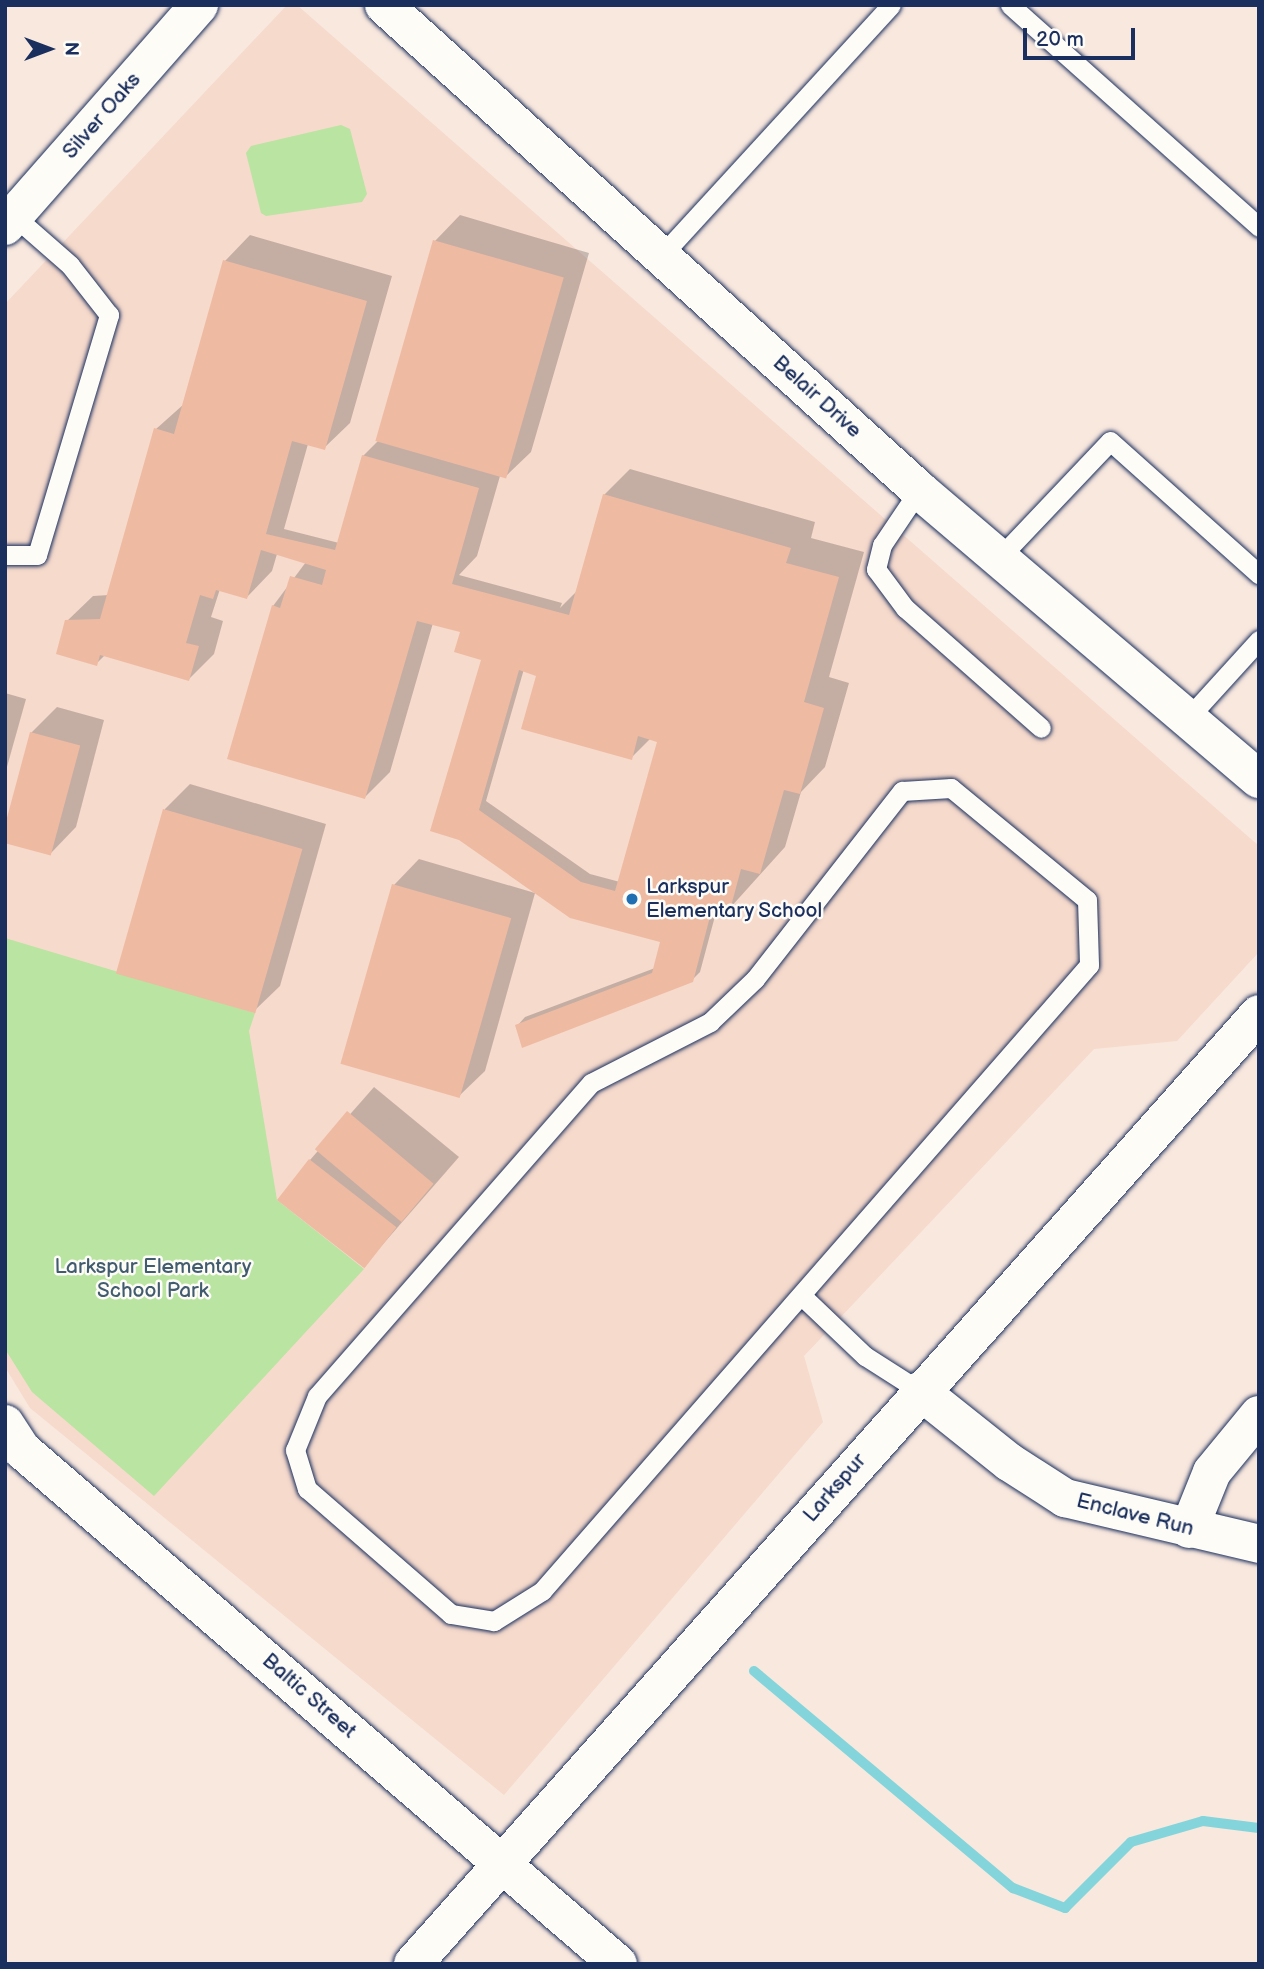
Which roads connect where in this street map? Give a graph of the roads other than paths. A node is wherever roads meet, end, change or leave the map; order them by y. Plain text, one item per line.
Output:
1 (199, 5) edge
2 (384, 5) edge
3 (891, 5) edge
4 (1010, 5) edge
5 (10, 221) edge
6 (1259, 227) edge
7 (661, 256) junction
8 (919, 489) junction
9 (5, 555) edge
10 (1001, 556) junction
11 (1259, 574) edge
12 (1259, 640) edge
13 (1187, 719) junction
14 (1041, 728) dead end
15 (1259, 779) edge
16 (1259, 1013) edge
17 (803, 1297) junction
18 (920, 1391) junction
19 (1259, 1415) edge
20 (5, 1424) edge
21 (1189, 1529) junction
22 (1259, 1544) edge
23 (503, 1863) junction
24 (412, 1964) edge
25 (618, 1964) edge

1 - 5 street, Silver Oaks
2 - 7 street, Belair Drive
3 - 7 lane
4 - 6 lane
5 - 9 lane
7 - 8 street, Belair Drive
8 - 10 street, Belair Drive
8 - 14 lane
10 - 11 lane
10 - 13 street, Belair Drive
12 - 13 lane
13 - 15 street, Belair Drive
16 - 18 street, Larkspur
17 - 17 lane
17 - 18 lane
18 - 21 street, Enclave Run
18 - 23 street, Larkspur
19 - 21 street
20 - 23 street, Baltic Street
21 - 22 street, Enclave Run
23 - 24 street, Larkspur
23 - 25 street, Baltic Street

